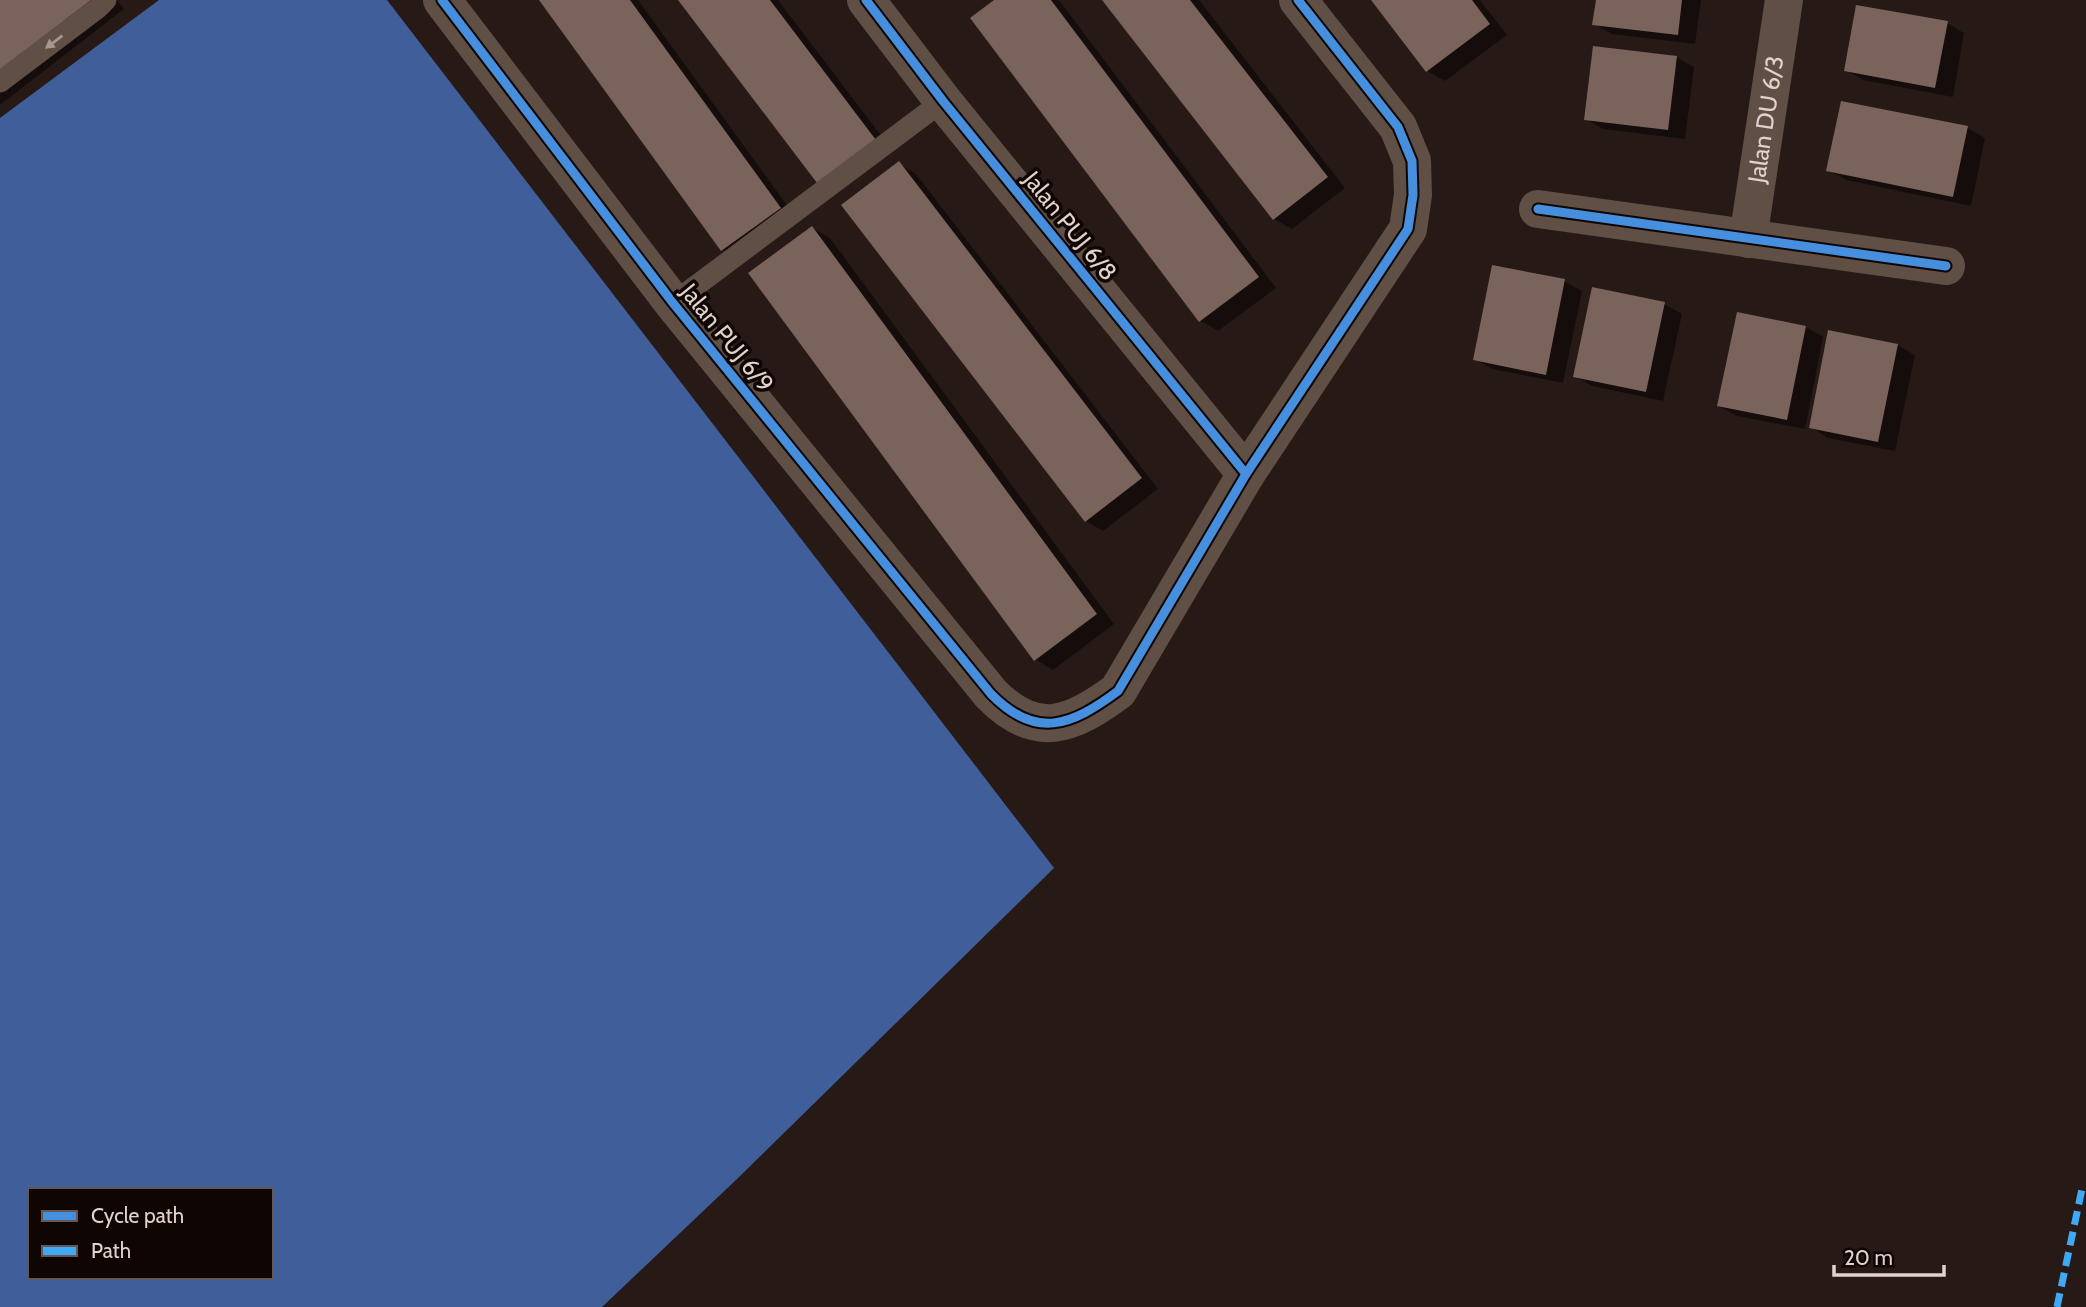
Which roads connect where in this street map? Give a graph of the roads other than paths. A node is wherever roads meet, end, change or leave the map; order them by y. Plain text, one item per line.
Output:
1 (106, 0) edge
2 (442, 0) edge
3 (866, 0) edge
4 (1298, 0) edge
5 (1784, 0) edge
6 (0, 82) edge
7 (943, 101) junction
8 (1538, 209) dead end
9 (1748, 240) junction
10 (1947, 266) dead end
11 (673, 303) junction
12 (1247, 474) junction

1 -> 6 lane
2 - 11 street, Jalan PUJ 6/9
3 - 7 street, Jalan PUJ 6/8
4 - 12 street, Jalan PUJ 6/9
5 - 9 street, Jalan DU 6/3
7 - 11 lane
7 - 12 street, Jalan PUJ 6/8
8 - 9 street
9 - 10 street
11 - 12 street, Jalan PUJ 6/9

